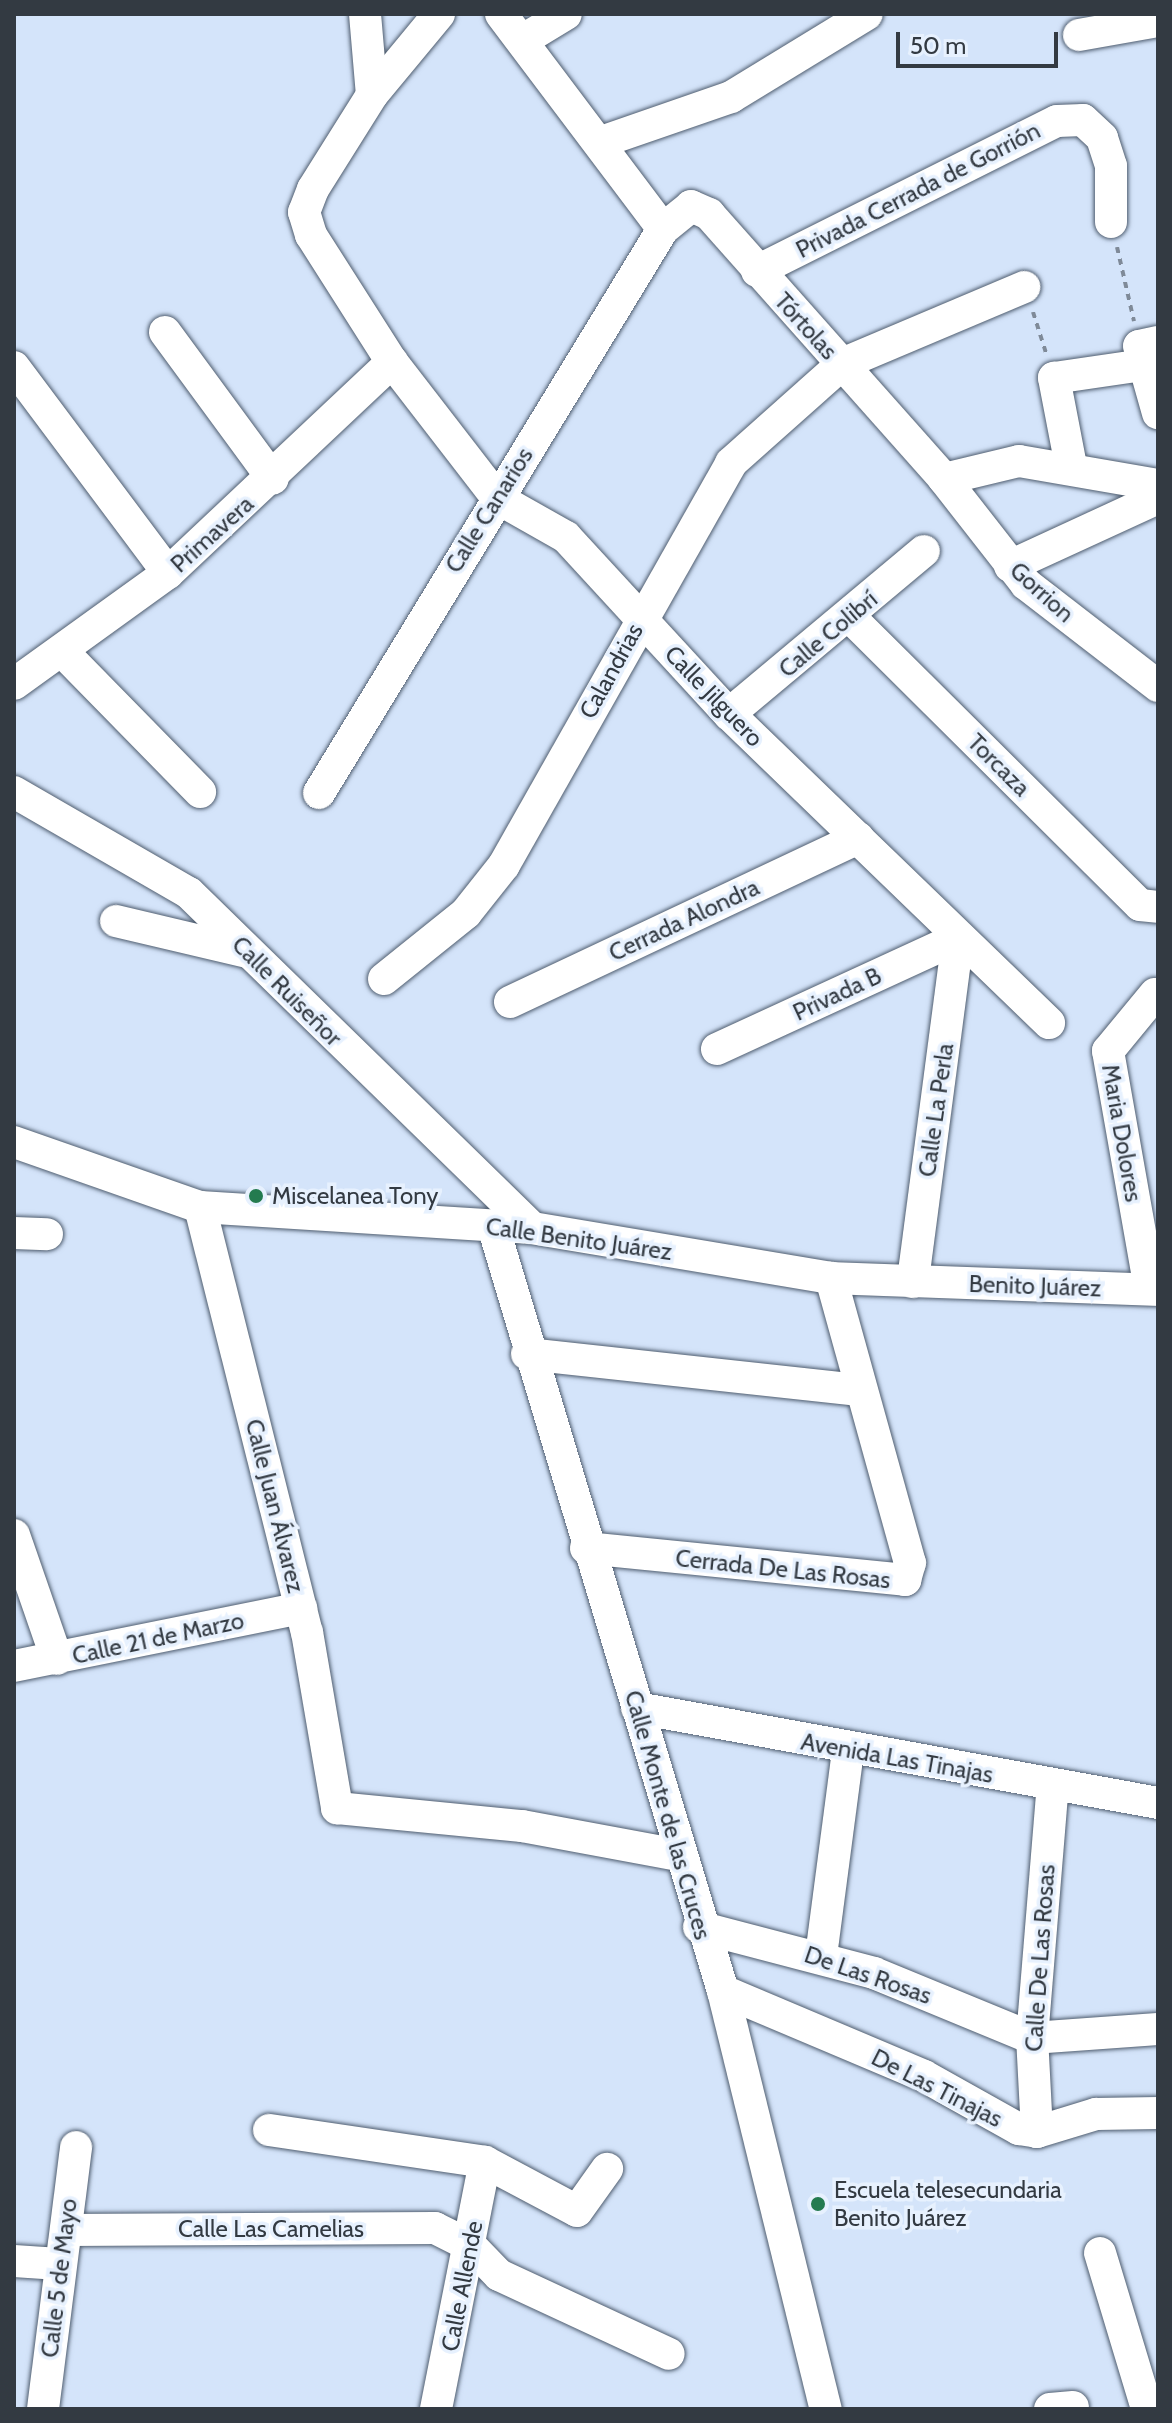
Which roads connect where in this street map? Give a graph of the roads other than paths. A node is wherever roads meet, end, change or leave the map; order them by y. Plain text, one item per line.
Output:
1 (365, 14) edge
2 (439, 14) edge
3 (501, 14) edge
4 (566, 14) edge
5 (867, 14) edge
6 (1158, 21) edge
7 (1079, 35) dead end
8 (523, 40) junction
9 (372, 95) junction
10 (601, 142) junction
11 (1111, 222) road end
12 (663, 229) junction
13 (757, 271) junction
14 (1024, 287) road end
15 (165, 332) dead end
16 (1147, 351) edge
17 (392, 362) junction
18 (842, 364) junction
19 (14, 367) edge
20 (1158, 413) edge
21 (1071, 466) junction
22 (273, 479) junction
23 (944, 479) junction
24 (1158, 485) edge
25 (497, 498) junction
26 (1158, 498) edge
27 (924, 551) dead end
28 (1010, 566) junction
29 (168, 573) junction
30 (640, 618) junction
31 (851, 618) junction
32 (63, 652) junction
33 (14, 684) edge
34 (1158, 686) edge
35 (729, 714) junction
36 (14, 792) edge
37 (200, 792) dead end
38 (319, 793) dead end
39 (858, 838) junction
40 (1154, 908) edge
41 (116, 921) dead end
42 (958, 938) junction
43 (247, 952) junction
44 (384, 979) dead end
45 (1155, 994) dead end
46 (510, 1002) dead end
47 (1049, 1023) dead end
48 (717, 1049) dead end
49 (14, 1142) edge
50 (200, 1207) junction
51 (493, 1226) junction
52 (532, 1228) junction
53 (14, 1233) edge
54 (47, 1234) dead end
55 (831, 1278) junction
56 (913, 1282) junction
57 (1154, 1289) edge
58 (527, 1354) junction
59 (860, 1390) junction
60 (14, 1535) edge
61 (586, 1548) junction
62 (301, 1608) junction
63 (57, 1659) junction
64 (14, 1666) edge
65 (637, 1708) junction
66 (848, 1752) junction
67 (1053, 1785) junction
68 (1158, 1803) edge
69 (678, 1855) junction
70 (699, 1927) junction
71 (821, 1956) junction
72 (723, 1991) junction
73 (1158, 2029) edge
74 (1032, 2038) junction
75 (1158, 2113) edge
76 (280, 2130) dead end
77 (1037, 2132) junction
78 (76, 2147) dead end
79 (485, 2162) junction
80 (607, 2169) dead end
81 (66, 2230) junction
82 (471, 2246) junction
83 (1100, 2253) dead end
84 (14, 2261) edge
85 (59, 2264) junction
86 (669, 2354) dead end
87 (43, 2409) edge
88 (436, 2409) edge
89 (826, 2409) edge
90 (1147, 2409) edge

1 - 9 street
2 - 9 street
3 - 8 street
4 - 8 street
5 - 10 street
6 - 7 street
8 - 10 street
9 - 17 street, Calle Jilguero
10 - 12 street
11 - 13 street, Privada Cerrada de Gorrión
12 - 13 street, Tórtolas
12 - 25 street, Calle Canarios
13 - 18 street, Tórtolas
14 - 18 street, Calandrias
15 - 22 street
16 - 20 street
16 - 21 street
17 - 22 street, Primavera
17 - 25 street, Calle Jilguero
18 - 23 street, Tórtolas
18 - 30 street, Calandrias
19 - 29 street
21 - 23 street
21 - 24 street
22 - 29 street, Primavera
23 - 28 street, Gorrion
25 - 30 street, Calle Jilguero
25 - 38 street, Calle Canarios
26 - 28 street
27 - 31 street, Calle Colibrí
28 - 34 street, Gorrion
29 - 32 street, Primavera
30 - 35 street, Calle Jilguero
30 - 44 street, Calandrias
31 - 35 street, Calle Colibrí
31 - 40 street, Torcaza
32 - 33 street, Primavera
32 - 37 street
35 - 39 street, Calle Jilguero
36 - 43 street, Calle Ruiseñor
39 - 42 street, Calle Jilguero
39 - 46 street, Cerrada Alondra
41 - 43 street
42 - 47 street, Calle Jilguero
42 - 48 street, Privada B
42 - 56 street, Calle La Perla
43 - 52 street, Calle Ruiseñor
45 - 57 street, Maria Dolores
49 - 50 street, Calle Benito Juárez
50 - 51 street, Calle Benito Juárez
50 - 62 street, Calle Juan Álvarez
51 - 52 street, Calle Benito Juárez
51 - 58 street, Calle Monte de las Cruces
52 - 55 street, Calle Benito Juárez
53 - 54 street
55 - 56 street, Calle Benito Juárez
55 - 59 street, Cerrada De Las Rosas
56 - 57 street, Benito Juárez
58 - 59 street
58 - 61 street, Calle Monte de las Cruces
59 - 61 street, Cerrada De Las Rosas
60 - 63 street
61 - 65 street, Calle Monte de las Cruces
62 - 63 street, Calle 21 de Marzo
62 - 69 street, Calle Juan Álvarez
63 - 64 street, Calle 21 de Marzo
65 - 66 street, Avenida Las Tinajas
65 - 69 street, Calle Monte de las Cruces
66 - 67 street, Avenida Las Tinajas
66 - 71 street
67 - 68 street, Avenida Las Tinajas
67 - 74 street, Calle De Las Rosas
69 - 70 street, Calle Monte de las Cruces
70 - 71 street, De Las Rosas
70 - 72 street, Calle Monte de las Cruces
71 - 74 street, De Las Rosas
72 - 77 street, De Las Tinajas
72 - 89 street, Calle Monte de las Cruces
73 - 74 street
74 - 77 street, Calle De Las Rosas
75 - 77 street
76 - 79 street
78 - 81 street, Calle 5 de Mayo
79 - 80 street
79 - 82 street, Calle Allende
81 - 82 street, Calle Las Camelias
81 - 85 street, Calle 5 de Mayo
82 - 86 street, Calle Las Camelias
82 - 88 street, Calle Allende
83 - 90 street
84 - 85 street
85 - 87 street, Calle 5 de Mayo

